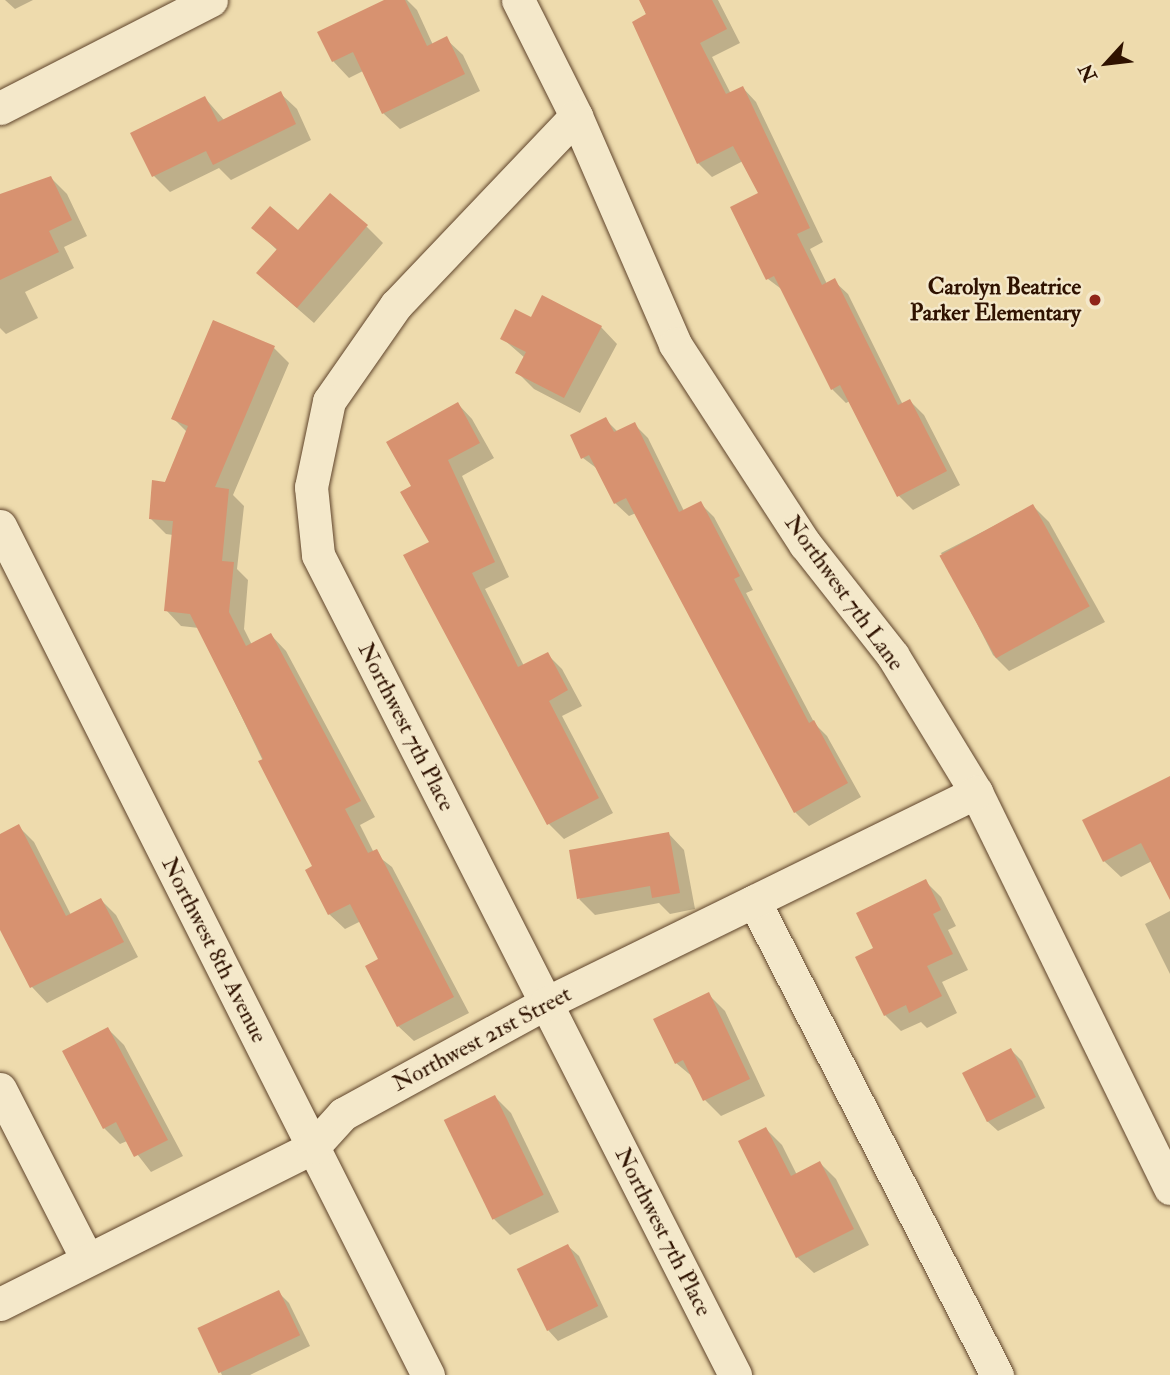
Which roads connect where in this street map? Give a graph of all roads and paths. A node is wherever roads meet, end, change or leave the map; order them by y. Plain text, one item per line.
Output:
1 (518, 0) edge
2 (197, 3) edge
3 (0, 108) edge
4 (576, 116) junction
5 (0, 526) edge
6 (9, 567) edge
7 (976, 792) junction
8 (754, 901) junction
9 (547, 1003) junction
10 (0, 1089) edge
11 (313, 1147) junction
12 (1170, 1188) edge
13 (87, 1259) junction
14 (0, 1304) edge
15 (428, 1375) edge
16 (735, 1375) edge
17 (997, 1375) edge

1 - 4 street, Northwest 7th Lane
2 - 3 street
4 - 7 street, Northwest 7th Lane
4 - 9 street, Northwest 7th Place
5 - 6 street, Northwest 8th Avenue
6 - 11 street, Northwest 8th Avenue
7 - 8 street, Northwest 21st Street
7 - 12 street, Northwest 7th Lane
8 - 9 street, Northwest 21st Street
8 - 17 street
9 - 11 street, Northwest 21st Street
9 - 16 street, Northwest 7th Place
10 - 13 street
11 - 13 street, Northwest 21st Street
11 - 15 street, Northwest 8th Avenue
13 - 14 street, Northwest 21st Street

